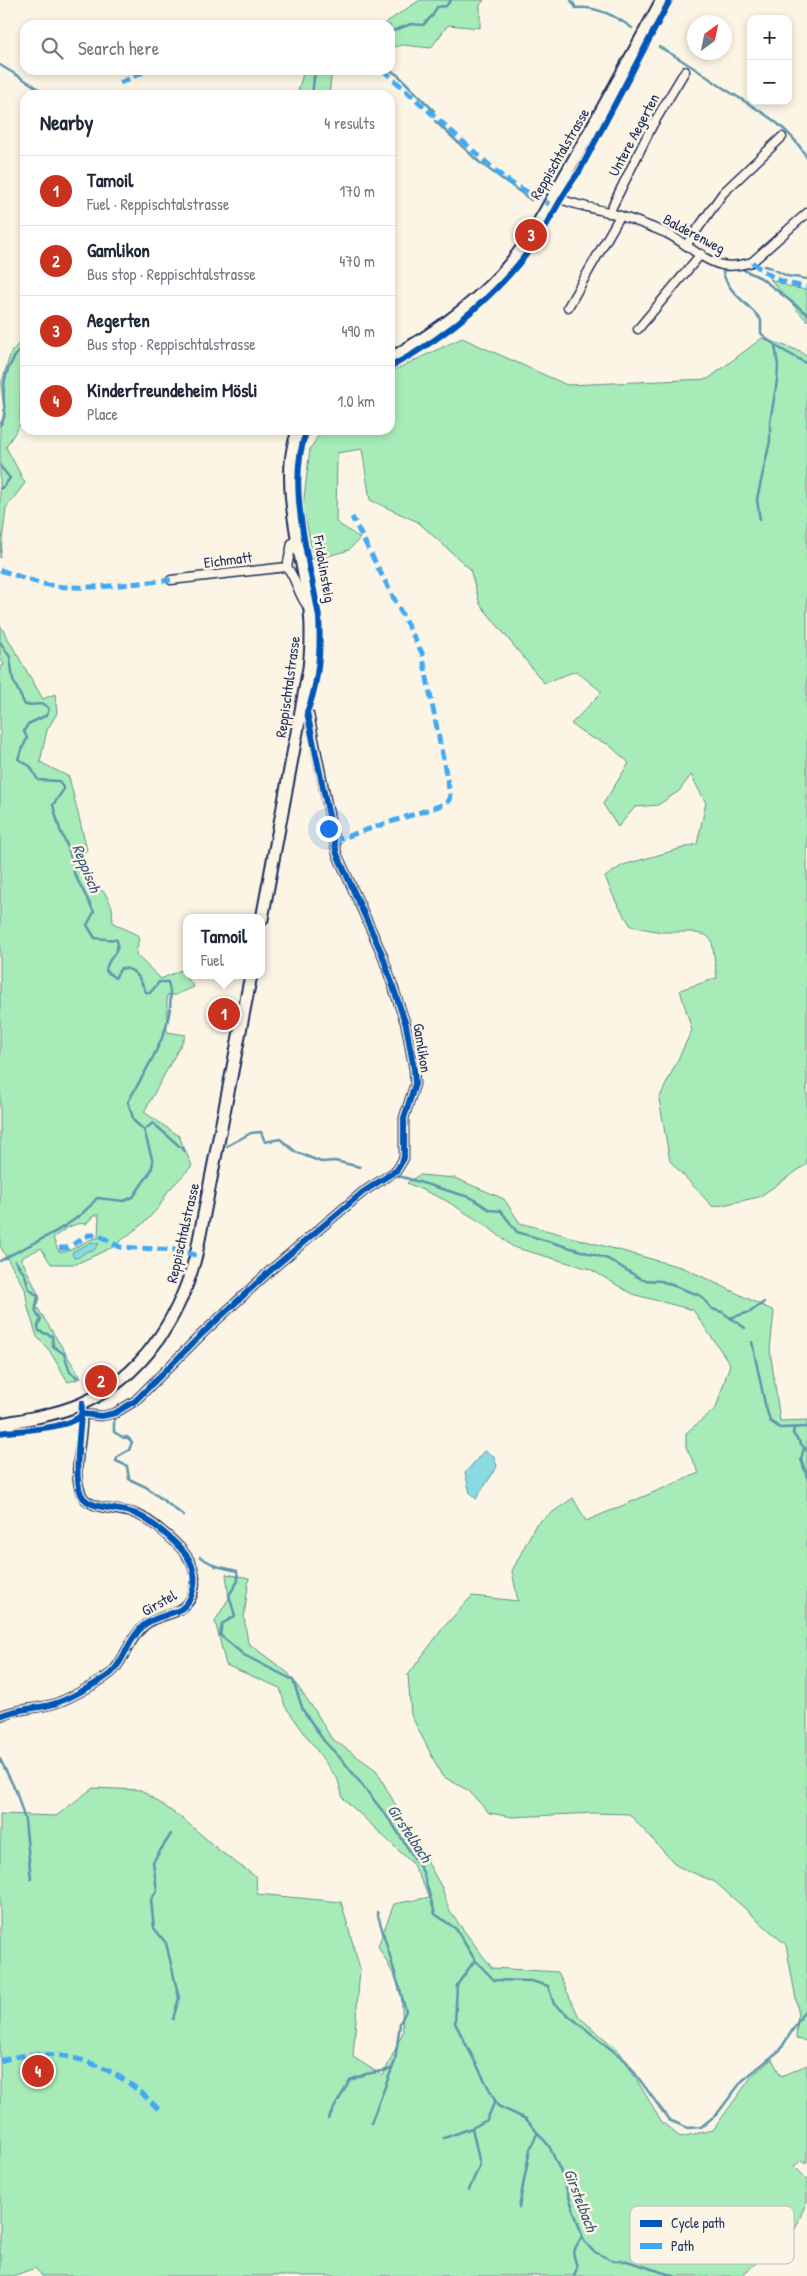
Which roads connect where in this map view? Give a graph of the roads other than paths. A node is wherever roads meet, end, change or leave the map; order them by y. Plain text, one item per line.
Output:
1 (662, 0) edge
2 (685, 71) dead end
3 (782, 137) dead end
4 (554, 196) junction
5 (609, 213) junction
6 (807, 213) edge
7 (620, 216) junction
8 (687, 244) junction
9 (701, 254) junction
10 (568, 307) dead end
11 (638, 328) dead end
12 (395, 356) edge
13 (297, 435) edge
14 (298, 537) junction
15 (287, 567) junction
16 (172, 580) dead end
17 (310, 609) junction
18 (302, 710) junction
19 (263, 914) edge
20 (249, 979) edge
21 (82, 1409) junction
22 (0, 1424) edge
23 (0, 1716) edge

1 - 4 main road, Reppischtalstrasse
2 - 5 street, Untere Aegerten
3 - 8 street
4 - 5 street, Balderenweg
4 - 12 main road, Reppischtalstrasse
5 - 7 street, Balderenweg
6 - 9 street, Balderenweg
7 - 8 street, Balderenweg
7 - 10 street
8 - 9 street, Balderenweg
9 - 11 street
13 - 14 main road, Reppischtalstrasse
14 - 15 street
14 - 17 main road, Reppischtalstrasse
15 - 16 street, Eichmatt
15 - 17 street
17 - 18 main road, Reppischtalstrasse
18 - 19 main road, Reppischtalstrasse
18 - 21 street, Gamlikon
20 - 21 main road, Reppischtalstrasse
21 - 22 main road, Reppischtalstrasse
21 - 23 street, Girstel

